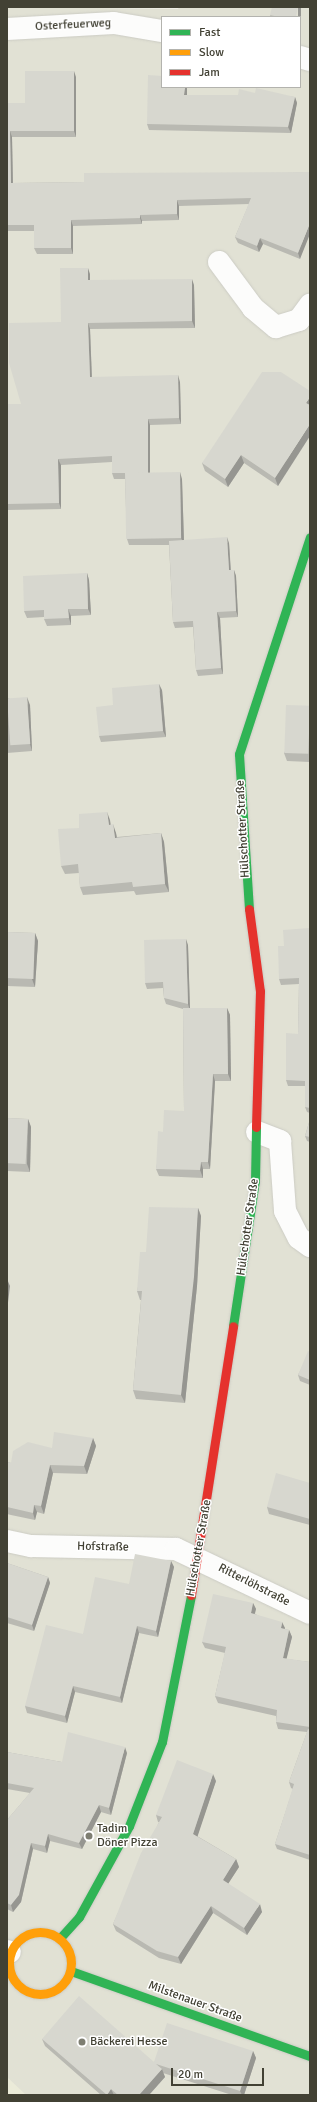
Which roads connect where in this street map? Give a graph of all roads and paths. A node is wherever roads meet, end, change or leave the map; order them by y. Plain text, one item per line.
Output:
1 (7, 29) edge
2 (161, 31) edge
3 (219, 262) dead end
4 (310, 305) edge
5 (310, 537) edge
6 (257, 1132) junction
7 (310, 1246) edge
8 (7, 1541) edge
9 (198, 1557) junction
10 (310, 1614) edge
11 (60, 1938) junction
12 (9, 1952) edge
13 (71, 1971) junction
14 (310, 2056) edge

1 - 2 street, Osterfeuerweg
3 - 4 street
5 - 6 street, Hülschotter Straße
6 - 7 street
6 - 9 street, Hülschotter Straße
8 - 9 street, Hofstraße
9 - 10 street, Ritterlöhstraße
9 - 11 street, Hülschotter Straße
11 - 12 street
11 - 13 street
12 - 13 street
13 - 14 street, Milstenauer Straße

